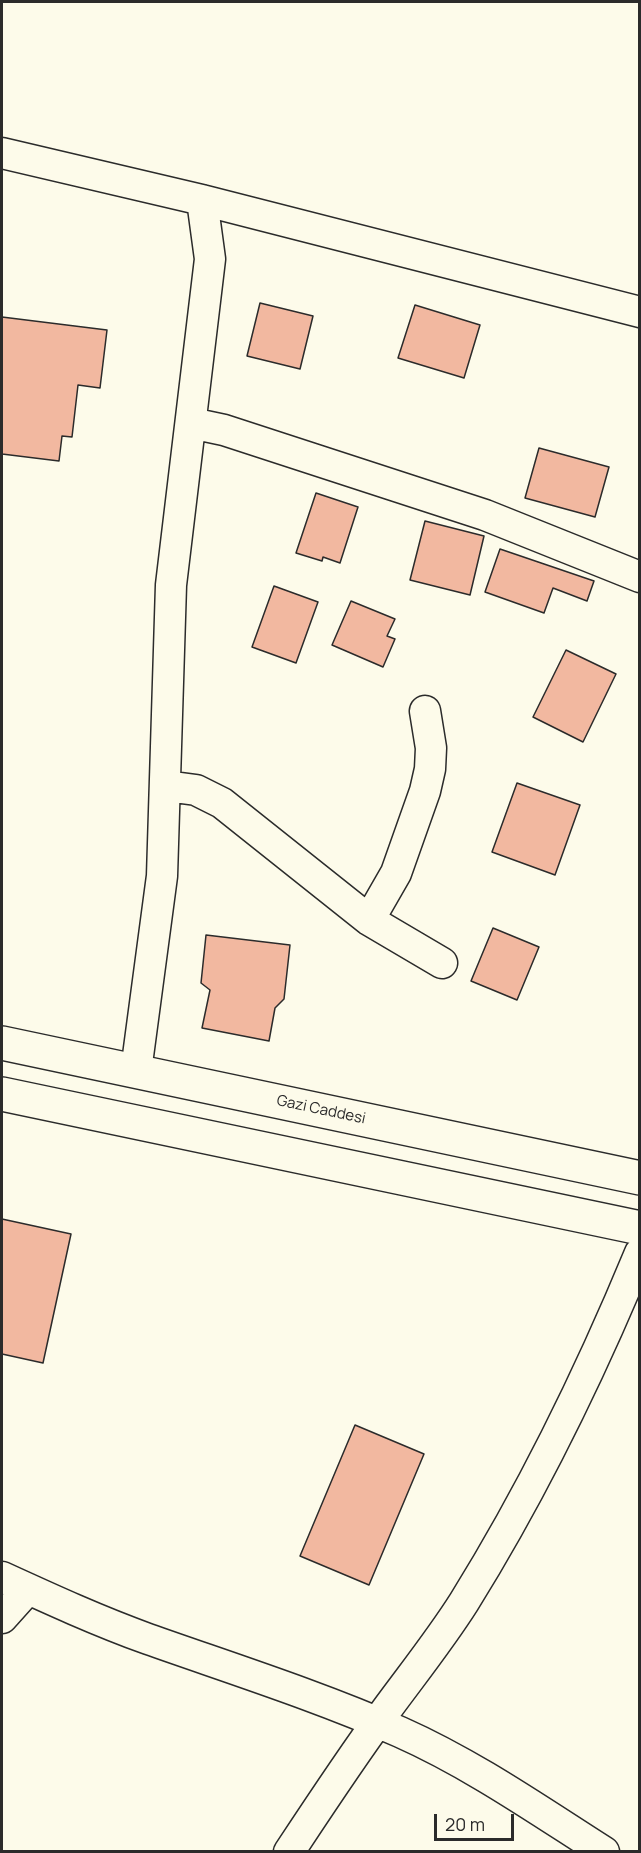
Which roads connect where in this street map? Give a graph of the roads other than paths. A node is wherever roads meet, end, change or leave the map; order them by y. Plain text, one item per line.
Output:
1 (2, 153) edge
2 (202, 200) junction
3 (639, 312) edge
4 (191, 423) junction
5 (639, 577) edge
6 (425, 711) dead end
7 (165, 786) junction
8 (369, 920) junction
9 (442, 963) dead end
10 (2, 1043) edge
11 (136, 1071) junction
12 (2, 1094) edge
13 (639, 1178) edge
14 (639, 1227) edge
15 (639, 1253) edge
16 (2, 1577) edge
17 (28, 1589) junction
18 (2, 1618) edge
19 (377, 1722) junction
20 (289, 1851) edge
21 (604, 1851) edge

1 - 2 street
2 - 3 street
2 - 4 street
4 - 5 street
4 - 7 street
6 - 8 street
7 - 8 street
7 - 11 street
8 - 9 street
10 - 11 highway, Gazi Caddesi
11 - 13 highway, Gazi Caddesi
12 - 14 highway
15 - 19 street
16 - 17 street
17 - 18 street
17 - 19 street
19 - 20 street
19 - 21 street

